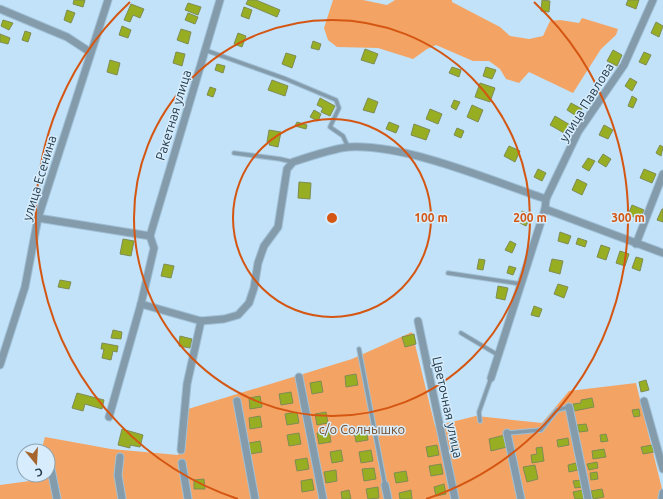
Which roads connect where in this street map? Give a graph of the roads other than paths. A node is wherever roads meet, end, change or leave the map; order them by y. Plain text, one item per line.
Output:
1 (108, 0) edge
2 (220, 0) edge
3 (653, 0) edge
4 (0, 9) edge
5 (205, 50) junction
6 (90, 52) junction
7 (348, 147) junction
8 (234, 153) dead end
9 (293, 162) junction
10 (663, 174) edge
11 (546, 198) junction
12 (545, 209) junction
13 (38, 218) junction
14 (150, 236) junction
15 (636, 244) junction
16 (663, 253) edge
17 (448, 273) dead end
18 (521, 284) junction
19 (141, 304) junction
20 (201, 321) junction
21 (418, 321) dead end
22 (461, 333) dead end
23 (359, 349) dead end
24 (499, 356) junction
25 (0, 365) edge
26 (299, 377) dead end
27 (491, 378) joint
28 (237, 401) dead end
29 (644, 401) dead end
30 (569, 406) joint
31 (109, 417) dead end
32 (480, 421) dead end
33 (507, 433) joint
34 (181, 450) dead end
35 (120, 457) dead end
36 (182, 463) dead end
37 (663, 469) edge
38 (54, 483) edge
39 (385, 485) joint
40 (663, 493) edge
41 (57, 499) edge
42 (122, 499) edge
43 (188, 499) edge
44 (255, 499) edge
45 (323, 499) edge
46 (388, 499) edge
47 (455, 499) edge
48 (521, 499) edge
49 (588, 499) edge
50 (662, 499) edge

1 - 6 street, улица Есенина
2 - 5 street, Ракетная улица
3 - 11 street, улица Павлова
4 - 6 street
5 - 7 lane
5 - 14 street, Ракетная улица
6 - 13 street, улица Есенина
7 - 9 street
7 - 11 street
8 - 9 lane
9 - 20 street
10 - 15 street
11 - 12 street, улица Павлова
12 - 15 street
12 - 18 street, улица Павлова
13 - 14 street
13 - 25 street, улица Есенина
14 - 19 street, Ракетная улица
15 - 16 street
17 - 18 lane
18 - 24 street, улица Павлова
19 - 20 street
19 - 31 street, Ракетная улица
20 - 34 street
21 - 47 street, Цветочная улица
22 - 24 lane
23 - 39 lane
24 - 27 street, улица Павлова
26 - 45 street
27 - 32 lane
28 - 44 street
29 - 37 street
30 - 33 lane
30 - 49 street
33 - 48 street
35 - 42 street
36 - 43 street
38 - 41 street
39 - 46 street
40 - 50 street

